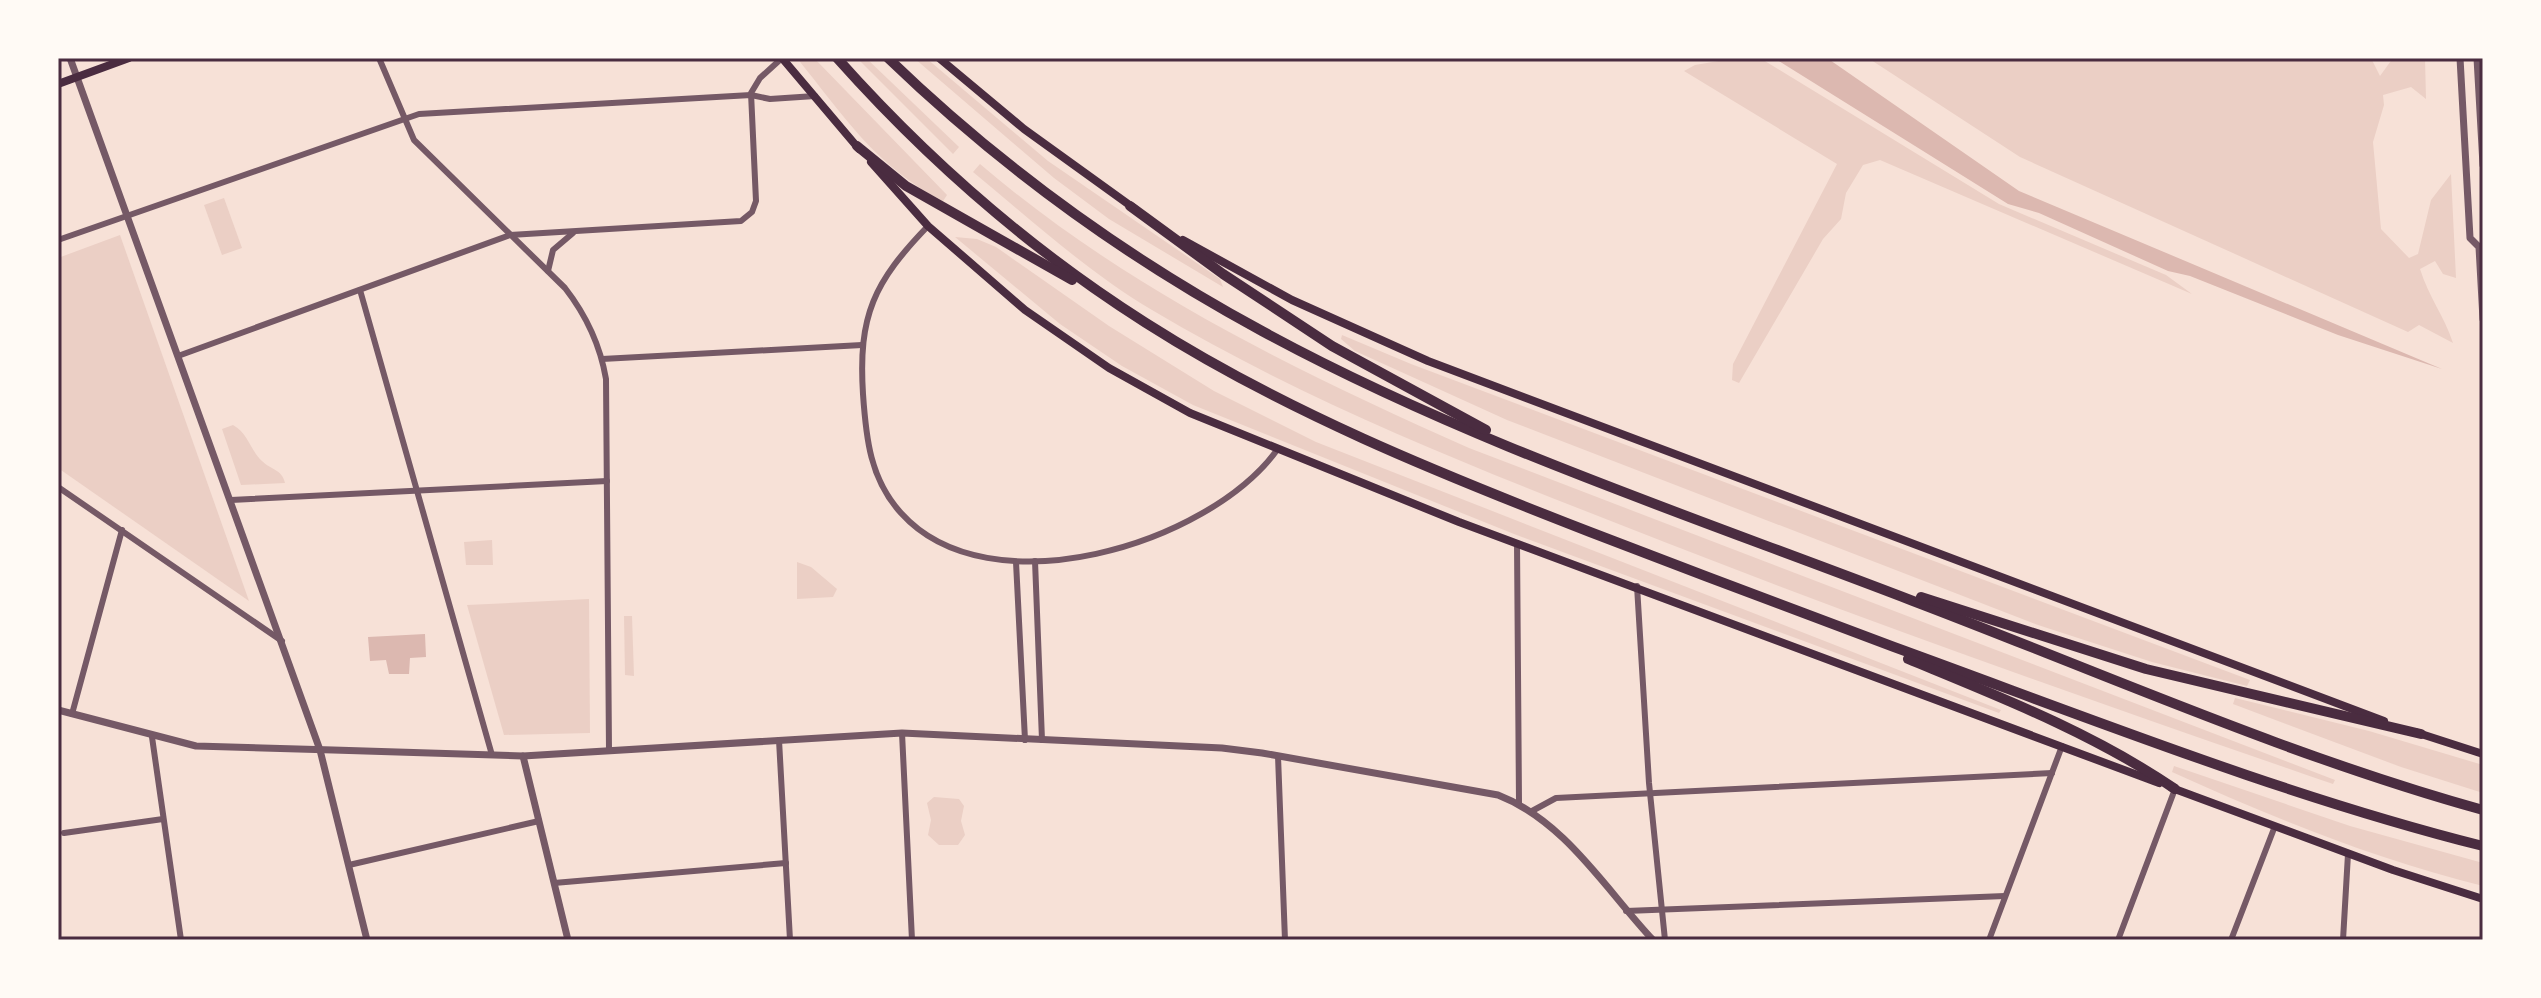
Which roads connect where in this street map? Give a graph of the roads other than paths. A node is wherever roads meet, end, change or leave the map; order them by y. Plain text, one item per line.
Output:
1 (70, 58) edge
2 (129, 58) edge
3 (379, 58) edge
4 (782, 58) edge
5 (837, 58) edge
6 (888, 58) edge
7 (939, 58) edge
8 (2460, 58) edge
9 (2477, 58) edge
10 (77, 77) junction
11 (58, 84) edge
12 (751, 95) junction
13 (815, 96) junction
14 (403, 118) junction
15 (857, 146) junction
16 (2483, 165) edge
17 (1130, 206) junction
18 (127, 215) junction
19 (928, 226) junction
20 (575, 231) junction
21 (510, 235) junction
22 (58, 240) edge
23 (2481, 244) edge
24 (548, 271) junction
25 (360, 290) junction
26 (2483, 319) edge
27 (1144, 322) junction
28 (862, 345) junction
29 (178, 356) junction
30 (602, 359) junction
31 (1277, 450) junction
32 (1534, 455) junction
33 (607, 481) junction
34 (58, 487) edge
35 (417, 490) junction
36 (231, 500) junction
37 (122, 530) junction
38 (1517, 543) junction
39 (1798, 556) junction
40 (1035, 561) junction
41 (1016, 562) junction
42 (1637, 586) junction
43 (1781, 605) junction
44 (282, 641) junction
45 (58, 710) edge
46 (72, 714) junction
47 (902, 733) junction
48 (2421, 734) junction
49 (152, 737) junction
50 (779, 740) junction
51 (1025, 740) junction
52 (1042, 740) junction
53 (2062, 746) junction
54 (320, 750) junction
55 (609, 750) junction
56 (2483, 754) edge
57 (492, 755) junction
58 (523, 756) junction
59 (1278, 756) junction
60 (2052, 773) junction
61 (2175, 789) junction
62 (1650, 792) junction
63 (1519, 803) junction
64 (2483, 810) edge
65 (1532, 811) junction
66 (163, 819) junction
67 (539, 821) junction
68 (2275, 826) junction
69 (64, 833) dead end
70 (2483, 846) edge
71 (2348, 854) junction
72 (786, 863) junction
73 (349, 865) junction
74 (554, 883) junction
75 (2005, 896) junction
76 (2483, 899) edge
77 (1626, 911) junction
78 (1662, 911) junction
79 (181, 940) edge
80 (367, 940) edge
81 (568, 940) edge
82 (790, 940) edge
83 (912, 940) edge
84 (1285, 940) edge
85 (1653, 940) edge
86 (1665, 940) edge
87 (1989, 940) edge
88 (2118, 940) edge
89 (2231, 940) edge
90 (2343, 940) edge

1 - 10 street
2 - 10 main road
3 - 14 street
4 - 12 street
4 - 13 main road
5 - 27 highway
6 - 32 highway
7 - 17 main road
8 - 23 street
9 - 16 street
10 - 11 main road
10 - 18 street
12 - 13 street
12 - 14 street
12 - 20 street
13 - 15 main road
14 - 18 street
14 - 21 street
15 - 19 main road
15 - 27 highway
17 - 32 highway
17 - 48 main road
18 - 22 street
18 - 29 street
19 - 28 street
19 - 31 main road
20 - 21 street
20 - 24 street
21 - 24 street
21 - 25 street
23 - 26 street
24 - 30 street
25 - 29 street
25 - 35 street
27 - 43 highway
28 - 30 street
28 - 41 street
29 - 36 street
30 - 33 street
31 - 38 main road
31 - 40 street
32 - 39 highway
33 - 35 street
33 - 55 street
34 - 37 street
35 - 36 street
35 - 57 street
36 - 44 street
37 - 44 street
37 - 46 street
38 - 42 main road
38 - 63 street
39 - 48 highway
39 - 64 highway
40 - 41 street
40 - 52 street
41 - 51 street
42 - 53 main road
42 - 62 street
43 - 61 highway
43 - 70 highway
44 - 54 street
45 - 46 street
46 - 49 street
47 - 50 street
47 - 51 street
47 - 83 street
48 - 56 main road
49 - 54 street
49 - 66 street
50 - 55 street
50 - 72 street
51 - 52 street
52 - 59 street
53 - 60 street
53 - 61 main road
54 - 57 street
54 - 73 street
55 - 58 street
57 - 58 street
58 - 67 street
59 - 63 street
59 - 84 street
60 - 62 street
60 - 75 street
61 - 68 main road
61 - 88 street
62 - 65 street
62 - 78 street
63 - 65 street
65 - 77 street
66 - 69 street
66 - 79 street
67 - 73 street
67 - 74 street
68 - 71 main road
68 - 89 street
71 - 76 main road
71 - 90 street
72 - 74 street
72 - 82 street
73 - 80 street
74 - 81 street
75 - 78 street
75 - 87 street
77 - 78 street
77 - 85 street
78 - 86 street

